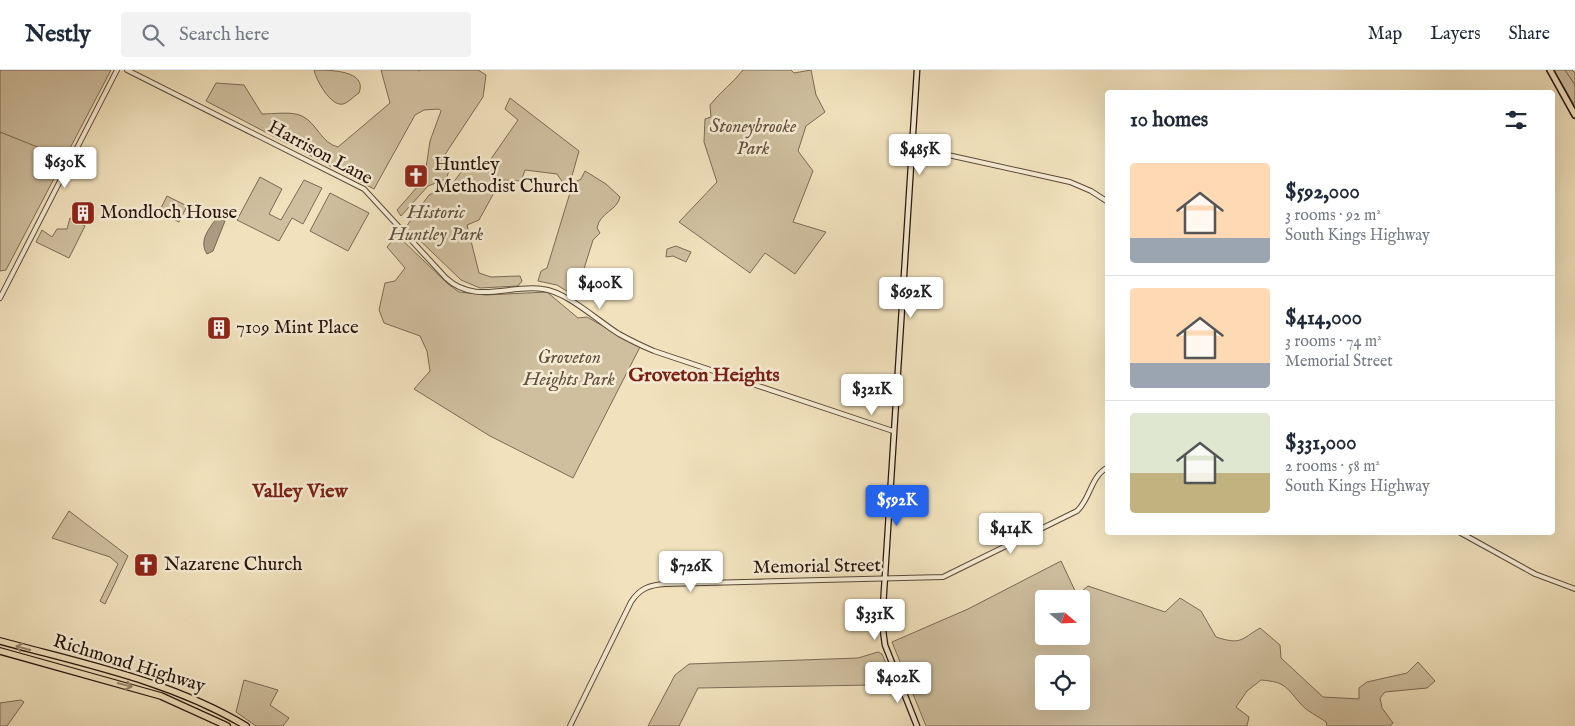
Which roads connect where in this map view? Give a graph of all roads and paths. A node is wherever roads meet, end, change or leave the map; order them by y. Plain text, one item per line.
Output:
1 (117, 70) edge
2 (127, 70) edge
3 (918, 70) edge
4 (1550, 70) edge
5 (1575, 115) edge
6 (912, 147) junction
7 (1105, 200) edge
8 (0, 298) edge
9 (893, 431) junction
10 (1105, 469) edge
11 (1464, 535) edge
12 (885, 579) junction
13 (1575, 589) edge
14 (0, 641) edge
15 (0, 651) edge
16 (227, 726) edge
17 (246, 726) edge
18 (570, 726) edge
19 (917, 726) edge

1 - 8 street
2 - 9 street, Harrison Lane
3 - 6 main road
4 - 5 main road
6 - 7 street
6 - 9 main road
9 - 12 main road
10 - 12 street, Memorial Street
11 - 13 street
12 - 18 street, Memorial Street
12 - 19 main road
17 -> 14 highway, Richmond Highway
15 -> 16 highway, Richmond Highway

